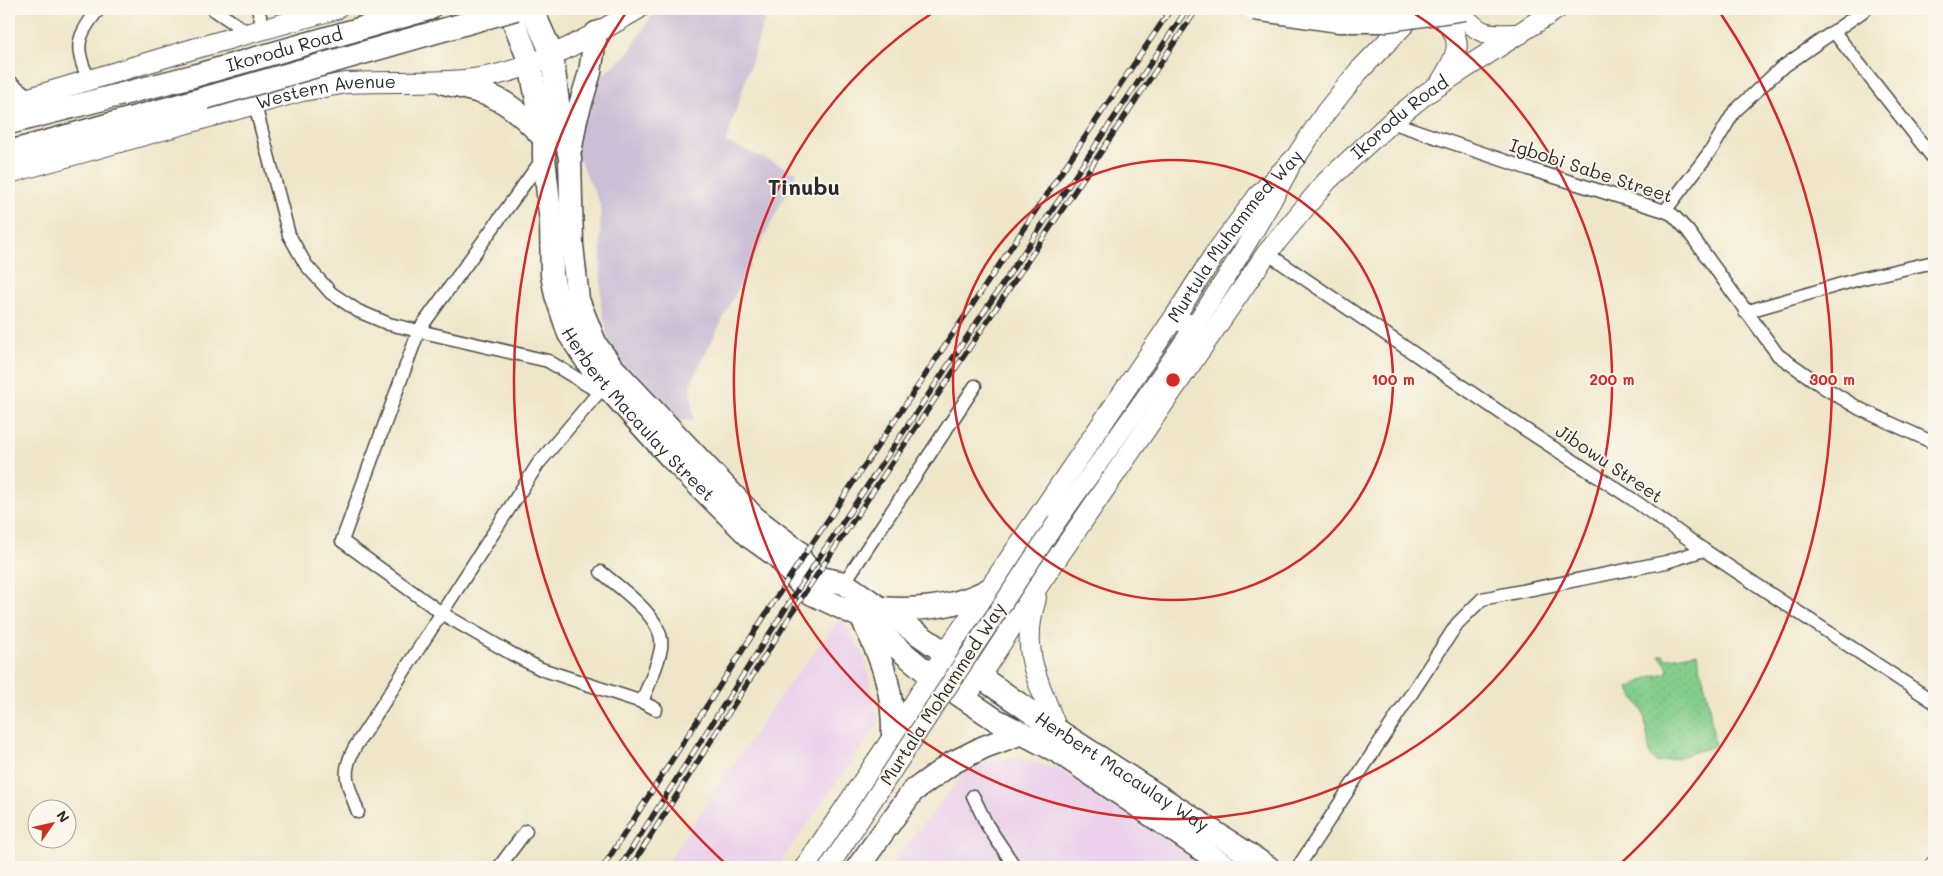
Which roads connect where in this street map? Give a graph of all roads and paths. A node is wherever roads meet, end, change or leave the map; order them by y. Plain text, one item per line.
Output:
1 (99, 9) edge
2 (213, 9) edge
3 (258, 9) edge
4 (336, 9) edge
5 (429, 9) edge
6 (509, 9) edge
7 (516, 9) edge
8 (532, 9) edge
9 (638, 9) edge
10 (1254, 9) edge
11 (1457, 9) edge
12 (1465, 9) edge
13 (1557, 9) edge
14 (1866, 9) edge
15 (1417, 11) edge
16 (257, 32) junction
17 (1834, 32) junction
18 (596, 33) junction
19 (1520, 34) junction
20 (552, 54) junction
21 (530, 63) junction
22 (89, 79) junction
23 (9, 81) edge
24 (444, 83) junction
25 (1440, 84) junction
26 (32, 98) junction
27 (9, 104) edge
28 (255, 105) junction
29 (1391, 122) junction
30 (9, 123) edge
31 (544, 148) junction
32 (9, 152) edge
33 (1296, 157) junction
34 (570, 158) junction
35 (1934, 159) edge
36 (9, 173) edge
37 (1665, 211) junction
38 (1267, 253) junction
39 (1934, 262) edge
40 (1745, 312) junction
41 (1174, 318) junction
42 (1195, 327) junction
43 (419, 330) junction
44 (975, 386) dead end
45 (606, 393) junction
46 (1934, 443) edge
47 (1058, 520) joint
48 (1704, 550) junction
49 (602, 572) dead end
50 (844, 583) junction
51 (1040, 583) junction
52 (990, 589) junction
53 (871, 613) junction
54 (443, 614) junction
55 (946, 652) junction
56 (931, 676) junction
57 (978, 676) junction
58 (965, 699) junction
59 (642, 702) junction
60 (1934, 702) edge
61 (656, 709) dead end
62 (1057, 730) junction
63 (1022, 733) junction
64 (893, 738) junction
65 (973, 796) dead end
66 (358, 812) dead end
67 (526, 831) dead end
68 (499, 867) edge
69 (805, 867) edge
70 (829, 867) edge
71 (858, 867) edge
72 (1015, 867) edge
73 (1227, 867) edge
74 (1268, 867) edge
75 (1298, 867) edge

1 - 22 street
2 - 16 street
3 - 16 street
4 - 16 main road
5 - 30 highway, Ikorodu Road
6 - 21 highway, Herbert Macaulay Street
7 - 32 highway, Ikorodu Road, bridge
8 - 20 highway, Herbert Macaulay Street
9 - 18 main road, Western Avenue
10 - 12 highway, bridge
11 - 19 main road
13 - 19 main road, Ikorodu Road
14 - 17 street
15 - 25 main road
15 - 33 main road
16 - 22 main road
17 - 35 street
17 - 37 street
18 - 20 main road, Western Avenue
18 - 34 highway
19 - 25 main road, Ikorodu Road
20 - 21 main road, Western Avenue
20 - 34 highway, Herbert Macaulay Street
21 - 24 main road, Western Avenue
21 - 31 highway, Herbert Macaulay Street
22 - 26 main road
23 - 26 street
24 - 28 main road, Western Avenue
24 - 31 highway
25 - 29 main road, Ikorodu Road
26 - 27 main road
28 - 36 main road, Western Avenue
28 - 43 street
29 - 37 street, Igbobi Sabe Street
29 - 38 main road, Ikorodu Road
31 - 43 street
31 - 45 highway, Herbert Macaulay Street
33 - 41 main road, Murtula Muhammed Way
33 - 42 main road, Murtula Muhammed Way
34 - 50 highway, Herbert Macaulay Street
37 - 40 street, Igbobi Sabe Street
38 - 48 street, Jibowu Street
38 - 51 main road, Murtula Muhammed Way
39 - 40 street
40 - 46 street, Igbobi Sabe Street
41 - 42 main road
41 - 52 main road, Murtula Muhammed Way
42 - 47 main road, Murtula Muhammed Way
43 - 45 street
43 - 54 street
44 - 50 street
45 - 53 highway, Herbert Macaulay Street
45 - 54 street
47 - 70 main road, Murtala Mohammed Way, bridge
48 - 60 street, Jibowu Street
48 - 75 street
49 - 59 street
50 - 53 highway, Herbert Macaulay Street
51 - 57 main road, Murtula Muhammed Way
51 - 62 main road
52 - 53 highway
52 - 55 main road, Murtula Muhammed Way
53 - 55 highway, Herbert Macaulay Street
53 - 56 highway, Herbert Macaulay Street
53 - 64 highway
54 - 59 street
54 - 66 street
55 - 56 main road, Murtula Muhammed Way
55 - 57 highway, Herbert Macaulay Street
56 - 58 highway, Herbert Macaulay Street
56 - 64 main road, Murtula Muhammed Way
57 - 58 main road, Murtula Muhammed Way
57 - 62 highway, Herbert Macaulay Way
58 - 63 highway, Herbert Macaulay Way
59 - 61 street
62 - 74 highway, Herbert Macaulay Way
63 - 71 highway
63 - 73 highway, Herbert Macaulay Way
64 - 69 main road, Murtula Muhammed Way
65 - 72 street
67 - 68 street

